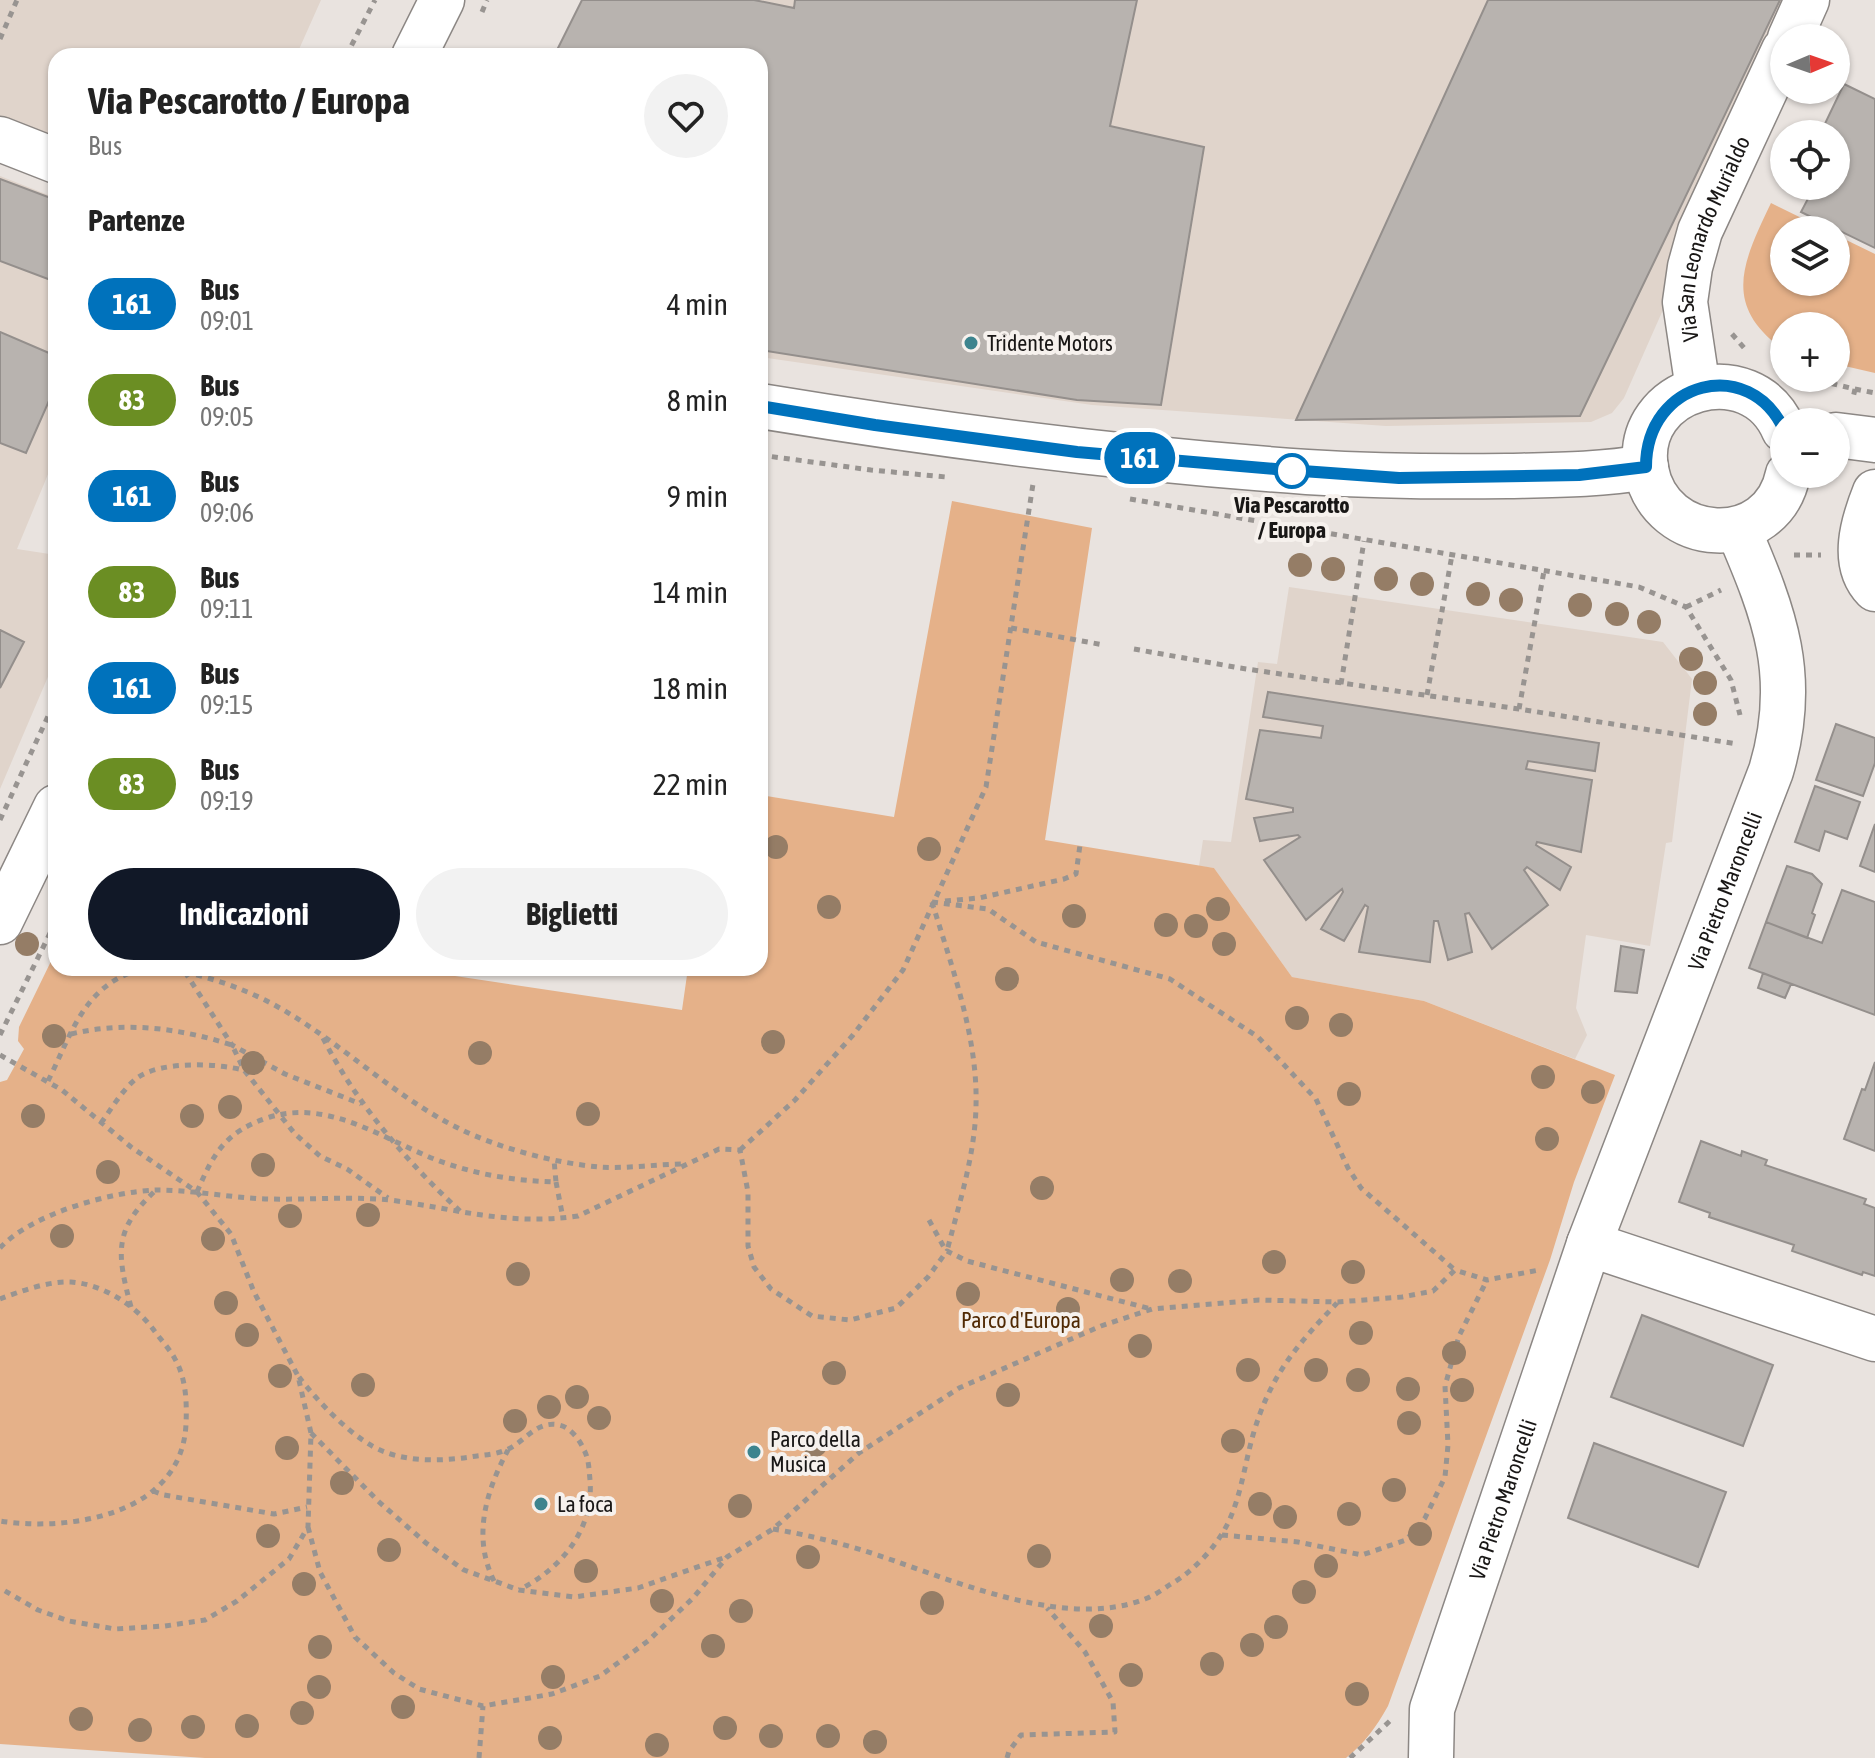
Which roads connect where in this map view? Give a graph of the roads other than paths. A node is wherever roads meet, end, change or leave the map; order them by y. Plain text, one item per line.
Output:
1 (442, 0) edge
2 (1807, 0) edge
3 (1796, 24) edge
4 (418, 48) edge
5 (1770, 80) edge
6 (0, 139) edge
7 (48, 158) edge
8 (1698, 389) junction
9 (768, 407) edge
10 (1770, 409) edge
11 (1850, 437) edge
12 (1875, 440) edge
13 (1646, 467) junction
14 (1784, 488) edge
15 (1875, 492) edge
16 (1738, 529) junction
17 (1875, 589) edge
18 (48, 823) edge
19 (0, 922) edge
20 (1589, 1244) junction
21 (1875, 1339) edge
22 (1431, 1758) edge

1 - 4 street
2 - 3 street
5 - 8 street, Via San Leonardo Murialdo
6 - 7 street
8 - 10 street
8 - 13 street
9 - 13 street
11 - 12 street
13 - 16 street
14 - 16 street
15 - 17 street
16 - 20 street, Via Pietro Maroncelli
18 - 19 street
20 - 21 street
20 - 22 street, Via Pietro Maroncelli

